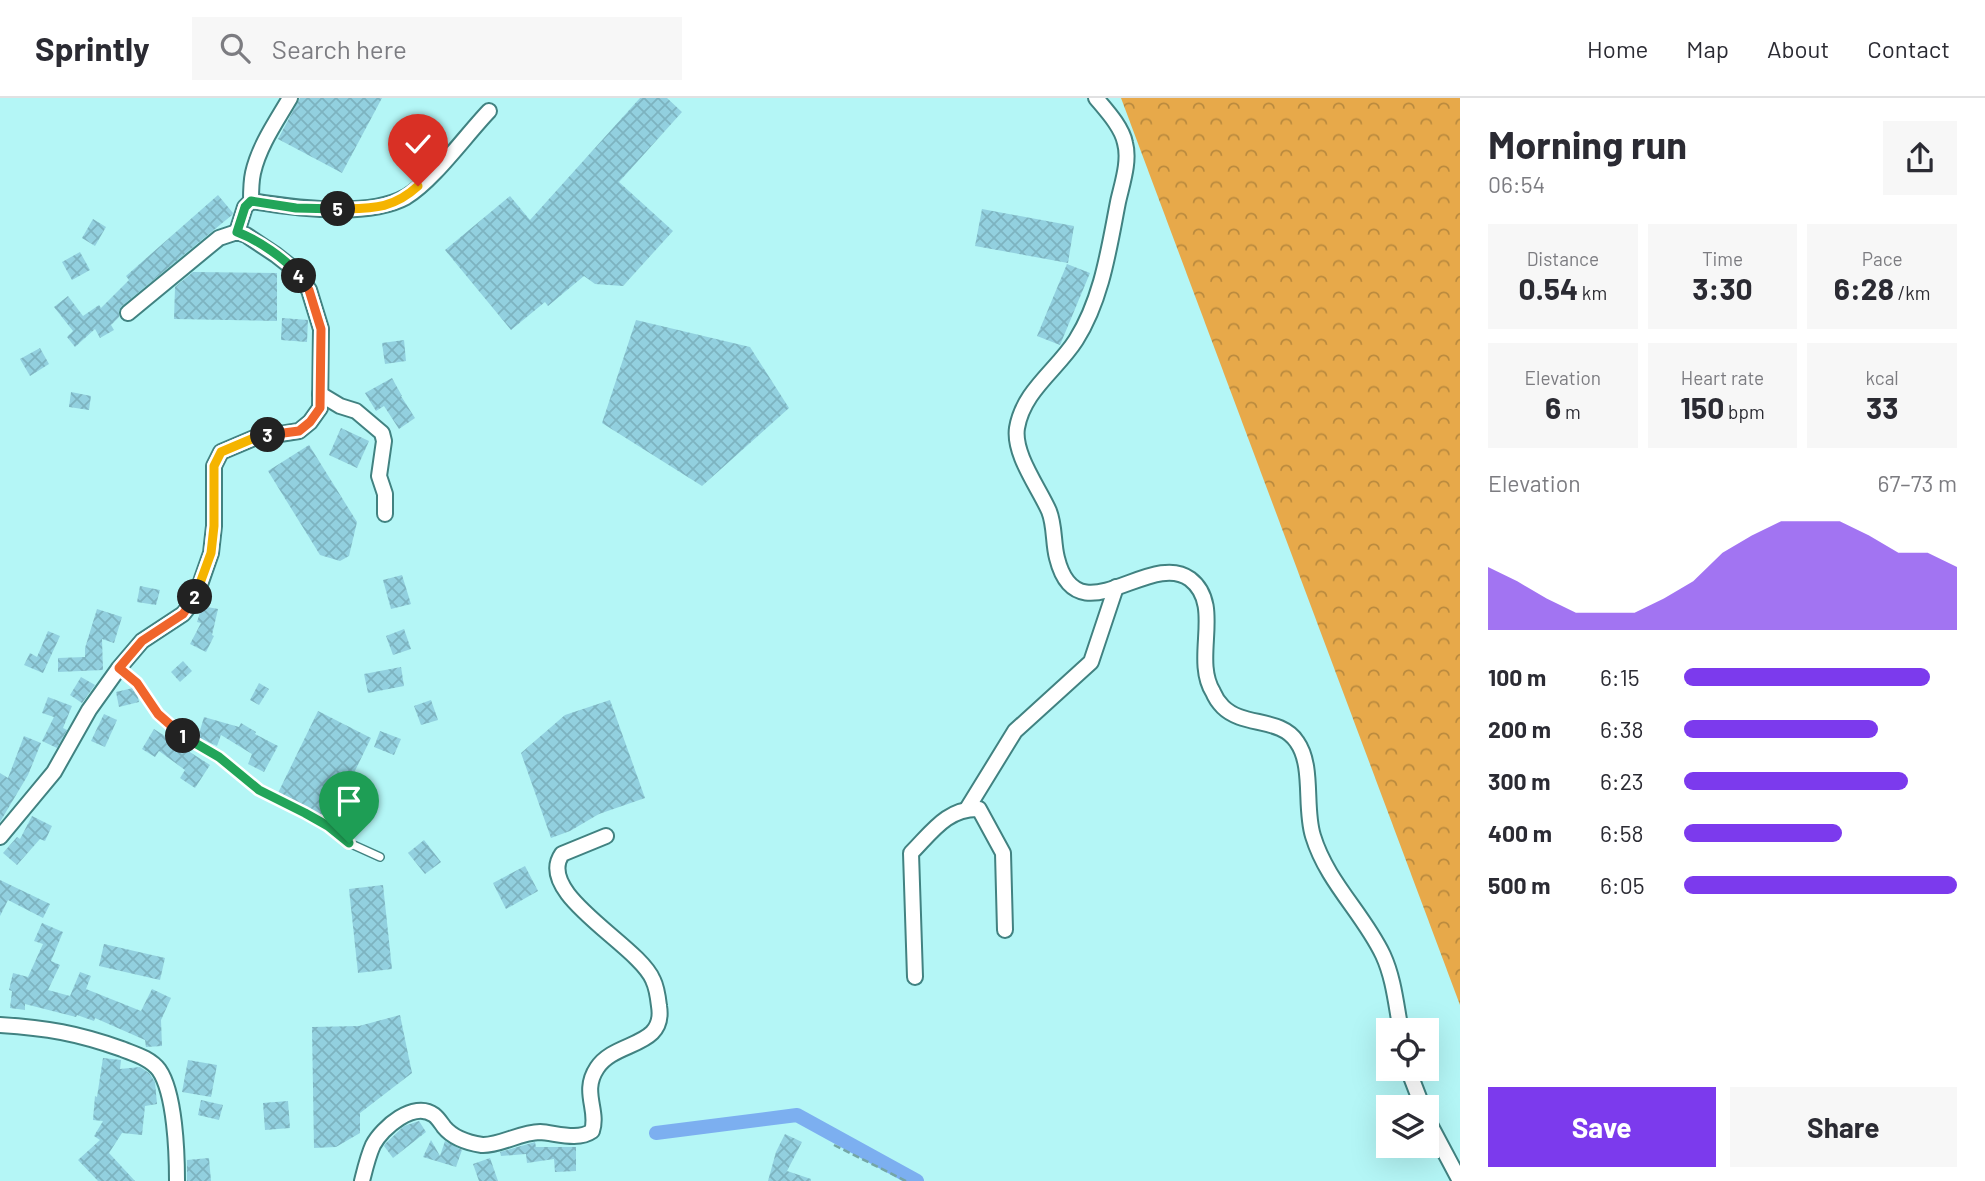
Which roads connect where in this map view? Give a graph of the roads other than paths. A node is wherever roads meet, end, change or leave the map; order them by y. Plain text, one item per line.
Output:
1 (290, 98) edge
2 (1096, 98) edge
3 (489, 111) dead end
4 (251, 201) junction
5 (237, 232) junction
6 (128, 313) dead end
7 (320, 394) junction
8 (385, 514) dead end
9 (1116, 587) junction
10 (119, 668) junction
11 (967, 809) junction
12 (606, 836) dead end
13 (0, 837) edge
14 (380, 857) dead end
15 (1005, 930) dead end
16 (915, 977) dead end
17 (1399, 1018) edge
18 (0, 1025) edge
19 (1439, 1141) edge
20 (177, 1181) edge
21 (362, 1181) edge
22 (1460, 1181) edge

1 - 4 street
2 - 9 street
3 - 4 street
4 - 5 street
5 - 6 street
5 - 7 street
7 - 8 street
7 - 10 street
9 - 11 street
9 - 17 street
10 - 13 street
10 - 14 lane
11 - 15 street
11 - 16 street
12 - 21 street
18 - 20 street
19 - 22 street

